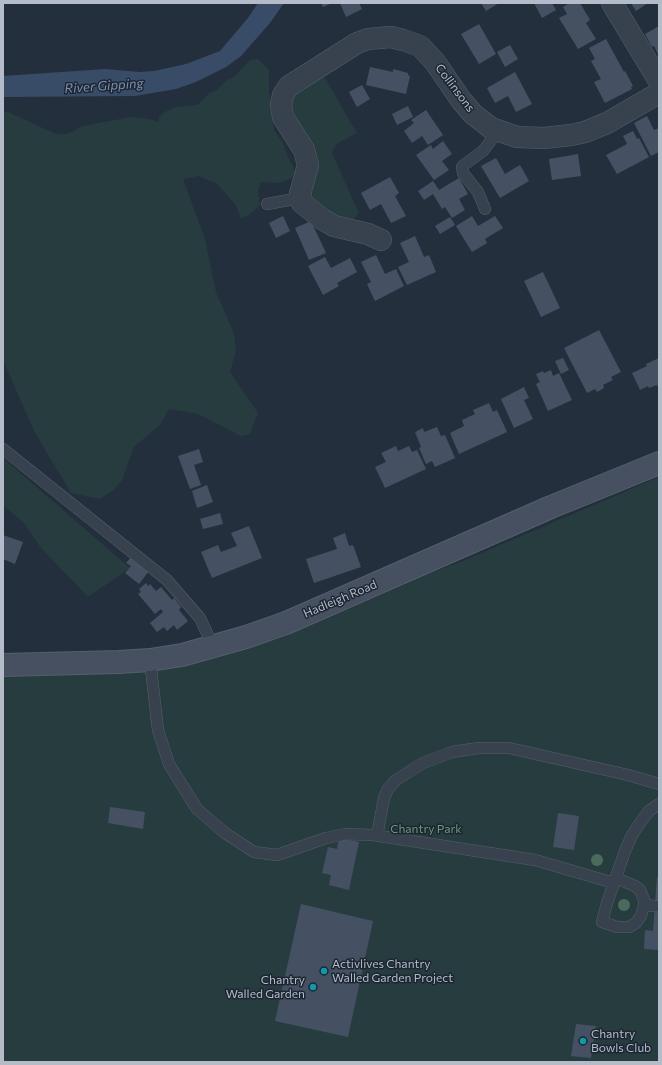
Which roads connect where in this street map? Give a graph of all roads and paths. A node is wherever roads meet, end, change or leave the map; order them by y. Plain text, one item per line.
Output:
1 (612, 3) edge
2 (659, 81) edge
3 (659, 93) edge
4 (498, 131) junction
5 (300, 198) junction
6 (267, 204) dead end
7 (485, 209) dead end
8 (381, 240) dead end
9 (3, 449) edge
10 (659, 463) edge
11 (213, 646) junction
12 (150, 660) junction
13 (3, 665) edge
14 (659, 784) edge
15 (659, 804) edge
16 (377, 836) junction
17 (615, 881) junction

1 - 2 street
3 - 4 street, Collinsons
4 - 5 street, Collinsons
4 - 7 lane
5 - 6 lane
5 - 8 street
9 - 11 lane
10 - 11 street, Hadleigh Road
11 - 12 street, Hadleigh Road
12 - 13 street, Hadleigh Road
12 - 16 lane
14 - 16 lane
15 - 17 lane
16 - 17 lane
17 - 17 lane

